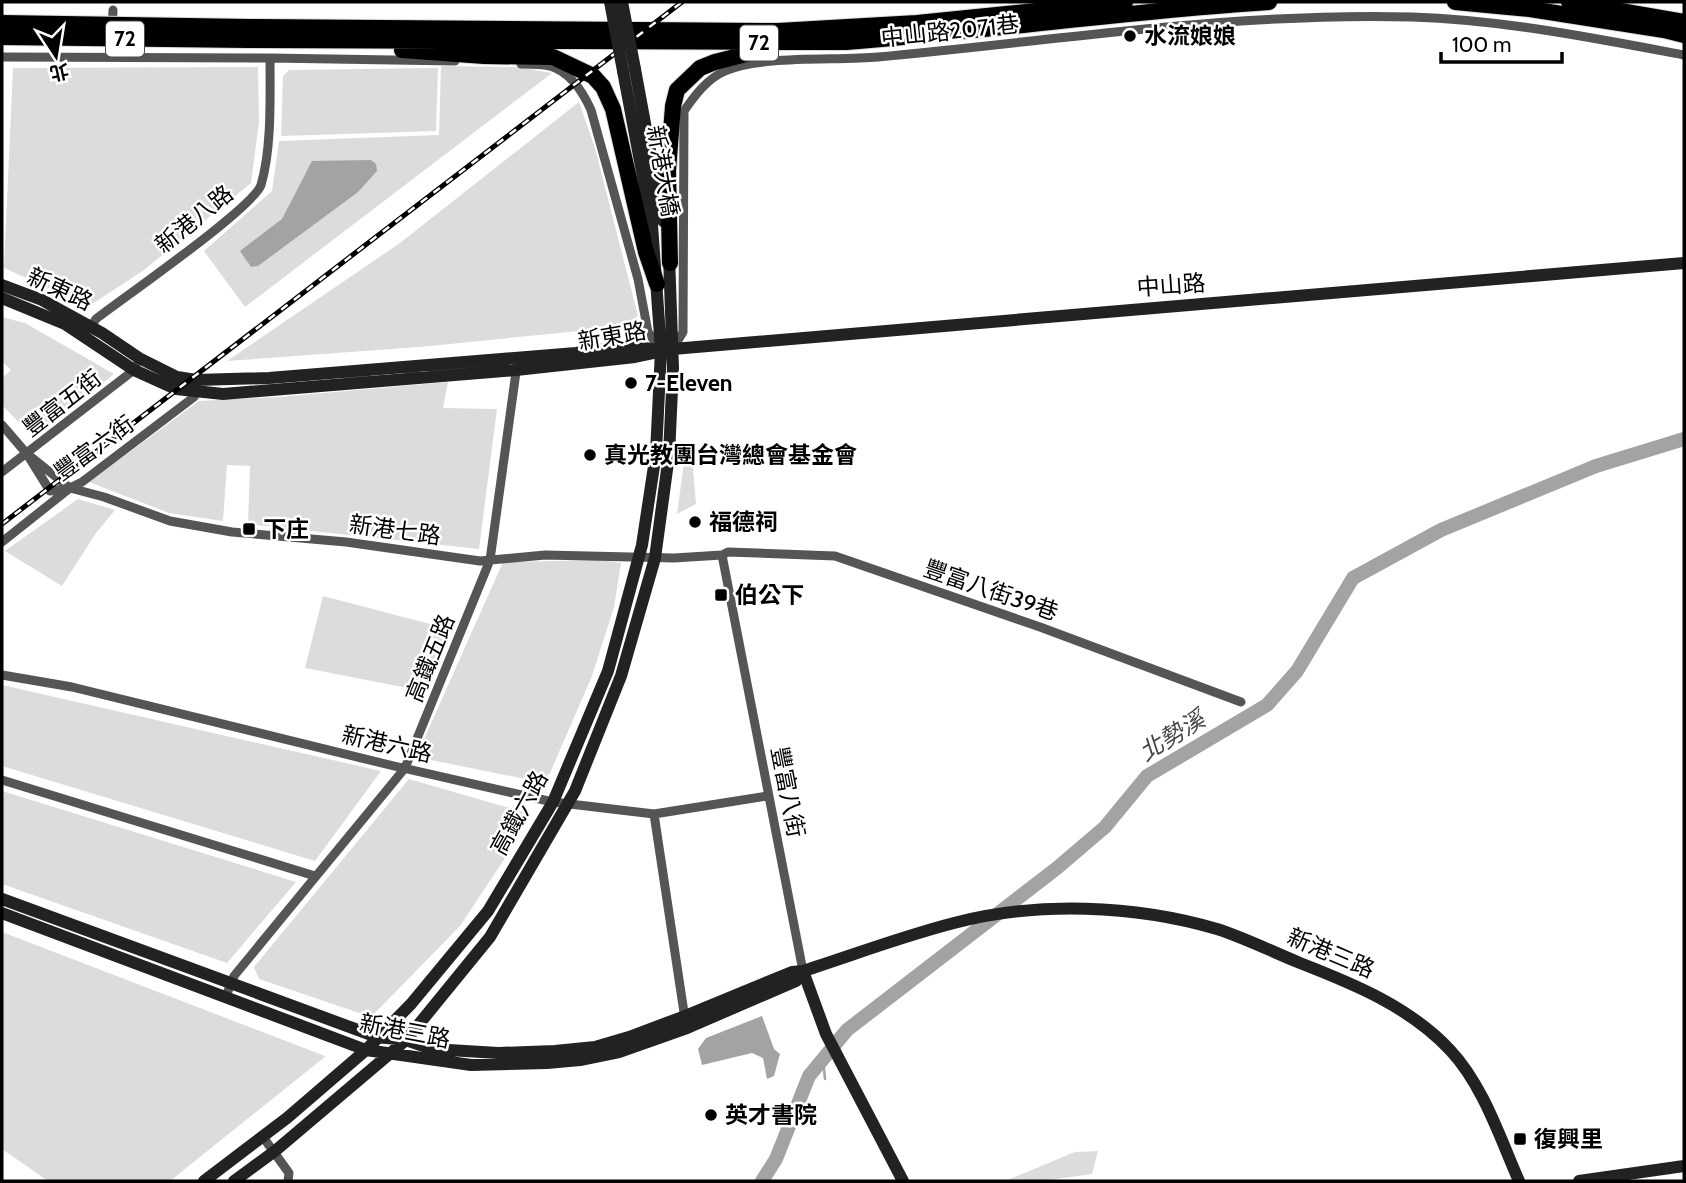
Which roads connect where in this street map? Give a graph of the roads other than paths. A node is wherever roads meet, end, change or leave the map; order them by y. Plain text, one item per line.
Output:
1 (610, 2) edge
2 (622, 2) edge
3 (1125, 2) edge
4 (1269, 2) edge
5 (1455, 2) edge
6 (1569, 2) edge
7 (113, 10) dead end
8 (1684, 22) edge
9 (2, 23) edge
10 (248, 34) junction
11 (1684, 35) edge
12 (2, 37) edge
13 (277, 40) junction
14 (788, 44) junction
15 (1684, 55) edge
16 (2, 57) edge
17 (111, 57) junction
18 (271, 58) junction
19 (629, 70) junction
20 (604, 156) junction
21 (622, 156) tunnel mouth
22 (670, 263) junction
23 (1684, 263) edge
24 (657, 284) junction
25 (2, 285) edge
26 (2, 298) edge
27 (88, 332) junction
28 (667, 350) junction
29 (137, 364) junction
30 (517, 364) junction
31 (202, 380) junction
32 (197, 393) junction
33 (2, 425) edge
34 (27, 454) junction
35 (2, 472) edge
36 (70, 488) junction
37 (2, 542) edge
38 (722, 555) junction
39 (638, 558) junction
40 (655, 558) junction
41 (491, 560) junction
42 (2, 675) edge
43 (1241, 702) dead end
44 (405, 768) junction
45 (2, 780) edge
46 (767, 796) junction
47 (554, 802) junction
48 (569, 804) junction
49 (654, 814) junction
50 (315, 876) junction
51 (2, 899) edge
52 (2, 913) edge
53 (803, 971) junction
54 (232, 983) junction
55 (226, 996) junction
56 (686, 1022) junction
57 (377, 1037) junction
58 (406, 1040) junction
59 (366, 1049) junction
60 (390, 1053) junction
61 (263, 1137) junction
62 (275, 1152) junction
63 (1684, 1166) edge
64 (204, 1181) edge
65 (234, 1181) edge
66 (288, 1181) edge
67 (903, 1181) edge
68 (1519, 1181) edge
69 (1578, 1181) edge

1 - 19 street, 新港大橋, bridge
2 - 19 street, 新港大橋, bridge
3 - 10 highway, 72
4 - 14 highway, 72
5 - 11 highway
6 - 8 highway
7 - 17 street
9 - 10 highway, 72, bridge
10 - 12 highway, 72, bridge
10 - 13 highway, 72
13 - 14 highway, 72
13 - 24 highway
14 - 22 highway
15 - 28 street, 中山路2071巷
16 - 17 street
17 - 18 street
18 - 20 street
18 - 27 street, 新港八路
19 - 22 street, 新港大橋
19 - 24 street, 新港大橋
20 - 21 street
20 - 28 street
22 - 28 street, 新港大橋
23 - 28 street, 中山路
24 - 28 street, 新港大橋
25 - 27 street, 新東路
26 - 27 street, 新東路
27 - 29 street, 新東路
28 - 30 street, 新東路
28 - 39 street, 高鐵六路
28 - 40 street, 高鐵六路
29 - 31 street, 新東路
29 - 32 street, 新東路
29 - 34 street, 豐富五街
30 - 31 street, 新東路
30 - 32 street, 新東路
30 - 41 street, 高鐵五路
31 - 32 street
32 - 36 street, 豐富六街
33 - 34 street, 新港七路
34 - 35 street, 豐富五街
34 - 36 street, 新港七路
34 - 36 street, 新港七路
36 - 37 street, 豐富六街
36 - 41 street, 新港七路
38 - 40 street, 新港七路
38 - 43 street, 豐富八街39巷
38 - 46 street, 豐富八街
39 - 40 street, 新港七路
39 - 41 street, 新港七路
39 - 47 street, 高鐵六路
40 - 48 street, 高鐵六路
41 - 44 street, 高鐵五路
42 - 44 street, 新港六路
44 - 47 street, 新港六路
44 - 50 street, 高鐵五路
45 - 50 street
46 - 49 street, 新港六路
46 - 53 street, 豐富八街
47 - 48 street, 新港六路
47 - 57 street, 高鐵六路
48 - 49 street, 新港六路
48 - 58 street, 高鐵六路
49 - 56 street
50 - 54 street, 高鐵五路
51 - 54 street, 新港三路
52 - 55 street, 新港三路
53 - 56 street, 新港三路
53 - 67 street, 豐富八街
53 - 68 street, 新港三路
54 - 55 street, 高鐵五路
54 - 57 street, 新港三路
55 - 59 street, 新港三路
56 - 58 street, 新港三路
56 - 60 street, 新港三路
57 - 58 street, 新港三路
57 - 59 street, 高鐵六路
58 - 60 street, 高鐵六路
59 - 60 street, 新港三路
59 - 61 street, 高鐵六路
60 - 62 street, 高鐵六路
61 - 62 street
61 - 64 street, 高鐵六路
62 - 65 street, 高鐵六路
62 - 66 street
63 - 69 street

